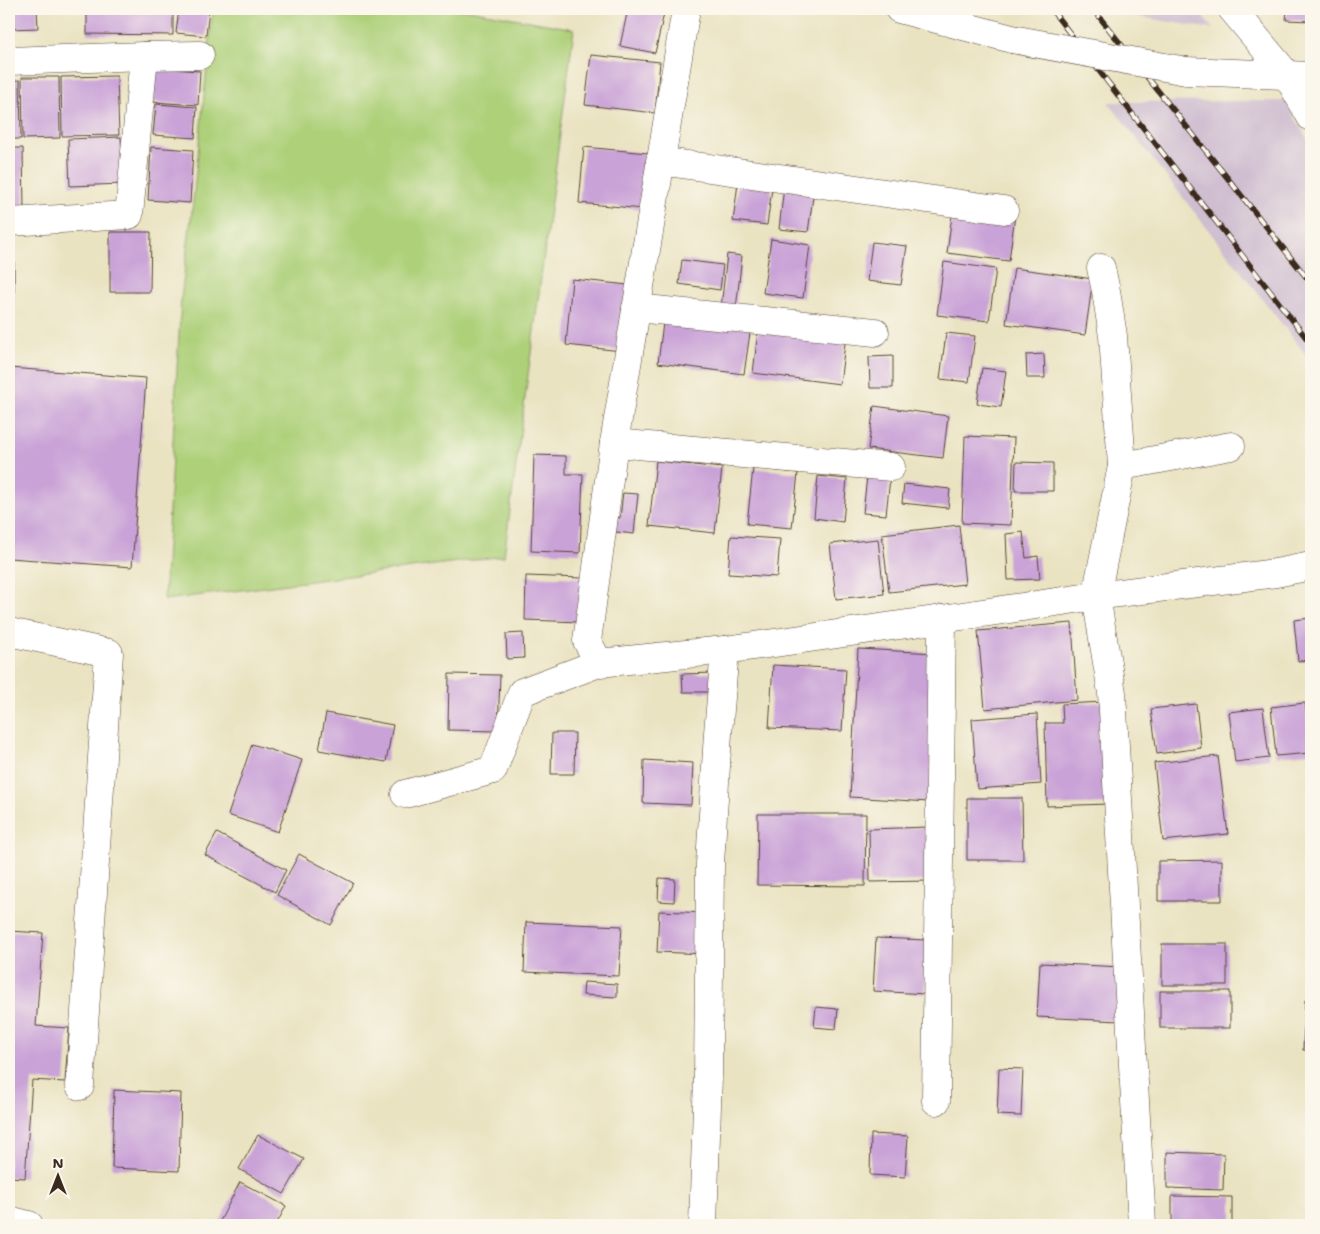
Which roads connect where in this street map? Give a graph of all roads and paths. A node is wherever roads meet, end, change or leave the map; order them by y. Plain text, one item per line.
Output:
1 (686, 9) edge
2 (899, 9) edge
3 (1232, 9) edge
4 (200, 55) dead end
5 (144, 56) junction
6 (9, 61) edge
7 (1299, 75) edge
8 (1311, 117) edge
9 (660, 161) junction
10 (1004, 210) dead end
11 (9, 222) edge
12 (1101, 268) dead end
13 (636, 308) junction
14 (875, 332) dead end
15 (614, 443) junction
16 (1231, 446) dead end
17 (1122, 466) junction
18 (891, 467) dead end
19 (1311, 566) edge
20 (1096, 596) junction
21 (942, 619) junction
22 (9, 632) edge
23 (724, 650) junction
24 (599, 663) junction
25 (405, 794) dead end
26 (80, 1086) dead end
27 (936, 1101) dead end
28 (9, 1220) edge
29 (30, 1225) edge
30 (703, 1225) edge
31 (1142, 1225) edge

1 - 9 street
2 - 7 street, bridge
3 - 7 street
4 - 5 street
5 - 6 street
5 - 11 street
7 - 8 street
9 - 10 street
9 - 13 street
12 - 17 street
13 - 14 street
13 - 15 street
15 - 18 street
15 - 24 street
16 - 17 street
17 - 20 street
19 - 20 street
20 - 21 street
20 - 31 street
21 - 23 street
21 - 27 street
22 - 26 street
23 - 24 street
23 - 30 street
24 - 25 street
28 - 29 street

